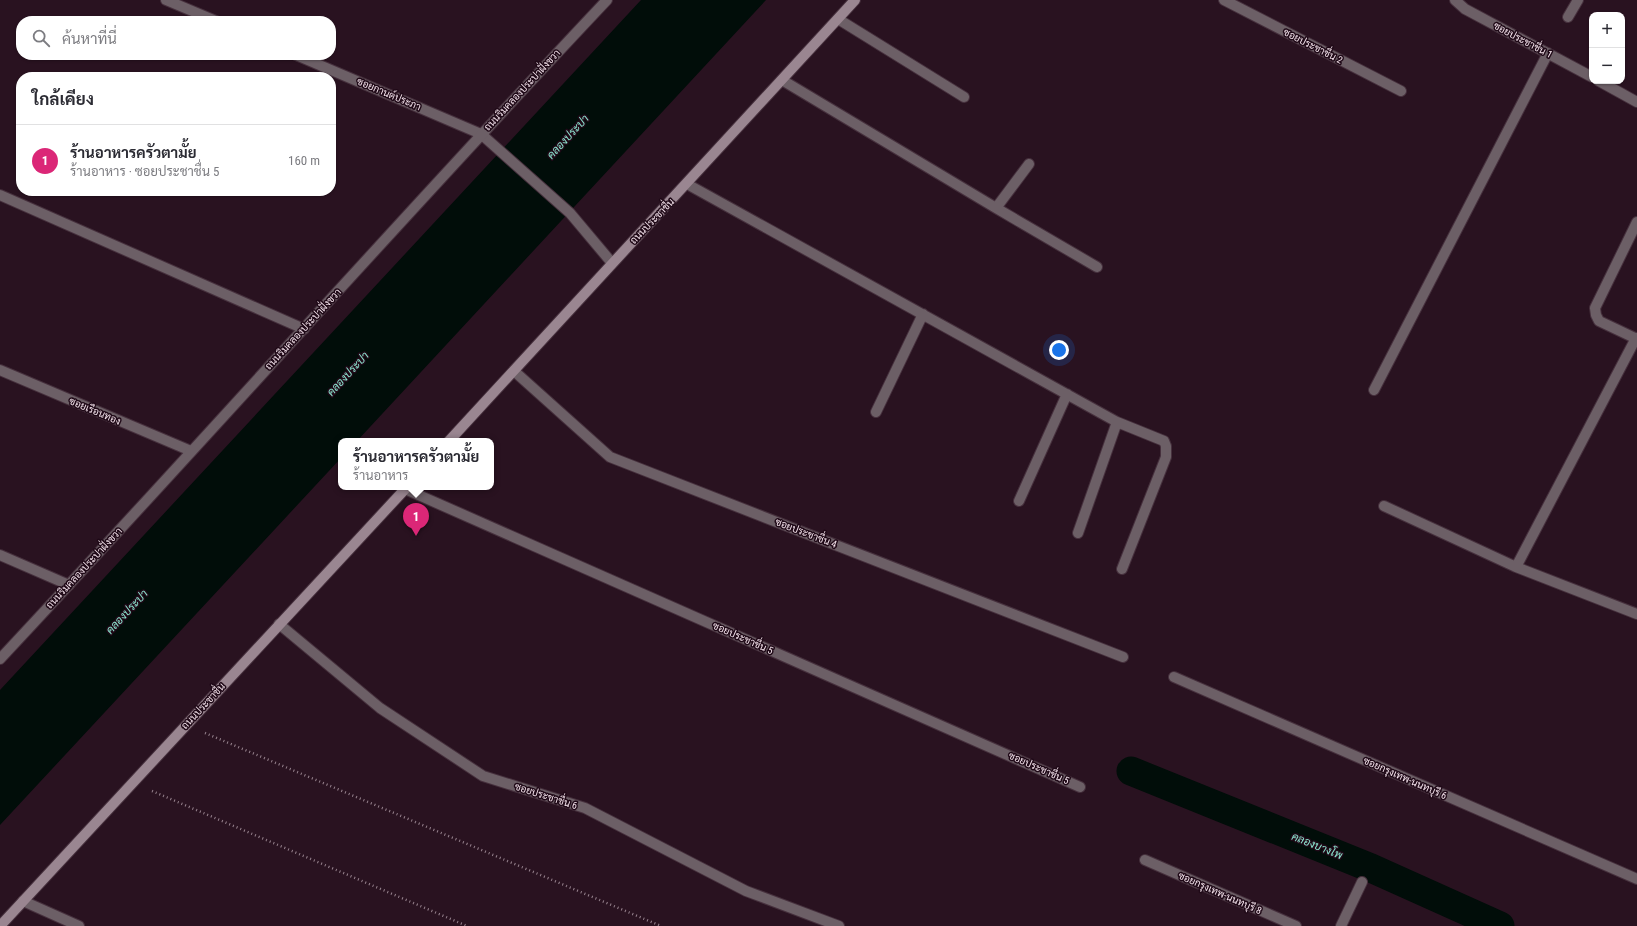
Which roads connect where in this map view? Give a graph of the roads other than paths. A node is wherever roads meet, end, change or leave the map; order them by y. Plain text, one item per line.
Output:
1 (166, 0) edge
2 (608, 0) edge
3 (855, 0) edge
4 (1224, 0) edge
5 (1455, 0) edge
6 (1578, 0) edge
7 (204, 16) edge
8 (1568, 17) dead end
9 (838, 19) junction
10 (1548, 53) junction
11 (308, 60) edge
12 (336, 72) edge
13 (336, 72) edge
14 (1589, 75) edge
15 (782, 80) junction
16 (1604, 84) edge
17 (1401, 91) dead end
18 (964, 97) dead end
19 (1637, 102) edge
20 (481, 134) junction
21 (1029, 164) dead end
22 (687, 184) junction
23 (0, 195) edge
24 (996, 208) junction
25 (1637, 222) edge
26 (612, 263) junction
27 (1097, 266) dead end
28 (923, 314) junction
29 (304, 329) junction
30 (1636, 338) edge
31 (0, 370) edge
32 (514, 371) junction
33 (1374, 390) dead end
34 (1067, 394) junction
35 (876, 412) dead end
36 (1117, 422) junction
37 (453, 438) edge
38 (191, 451) junction
39 (404, 490) edge
40 (411, 490) edge
41 (1019, 501) dead end
42 (1384, 506) dead end
43 (1078, 533) dead end
44 (0, 556) edge
45 (1516, 567) junction
46 (1122, 569) dead end
47 (69, 585) junction
48 (1637, 614) edge
49 (279, 624) junction
50 (1123, 657) dead end
51 (0, 659) edge
52 (1174, 677) dead end
53 (1080, 786) dead end
54 (1145, 860) dead end
55 (1637, 879) edge
56 (1362, 882) dead end
57 (24, 900) junction
58 (0, 926) edge
59 (80, 926) edge
60 (839, 926) edge
61 (1296, 926) edge
62 (1340, 926) edge

1 - 7 street
2 - 20 street, ถนนริมคลองประปาฝั่งขวา
3 - 9 main road, ถนนประชาชื่น
4 - 17 street, ซอยประชาชื่น 2
5 - 10 street, ซอยประชาชื่น 1
6 - 8 street
9 - 15 main road, ถนนประชาชื่น
9 - 18 street
10 - 14 street, ซอยประชาชื่น 1
10 - 33 street
11 - 12 street, ซอยกานต์ประภา
13 - 20 street, ซอยกานต์ประภา
15 - 22 main road, ถนนประชาชื่น
15 - 24 street
16 - 19 street
20 - 26 street, ซอยกานต์ประภา
20 - 29 street, ถนนริมคลองประปาฝั่งขวา
21 - 24 street
22 - 26 main road, ถนนประชาชื่น
22 - 28 street
23 - 29 street
24 - 27 street
25 - 30 street
26 - 32 main road, ถนนประชาชื่น
28 - 34 street
28 - 35 street
29 - 38 street, ถนนริมคลองประปาฝั่งขวา
30 - 45 street
31 - 38 street, ซอยเรือนทอง
32 - 37 main road, ถนนประชาชื่น
32 - 50 street, ซอยประชาชื่น 4
34 - 36 street
34 - 41 street
36 - 43 street
36 - 46 street
38 - 47 street, ถนนริมคลองประปาฝั่งขวา
39 - 49 main road, ถนนประชาชื่น
40 - 53 street, ซอยประชาชื่น 5
42 - 45 street
44 - 47 street
45 - 48 street
47 - 51 street, ถนนริมคลองประปาฝั่งขวา
49 - 57 main road, ถนนประชาชื่น
49 - 60 street, ซอยประชาชื่น 6
52 - 55 street, ซอยกรุงเทพ-นนทบุรี 6
54 - 61 street, ซอยกรุงเทพ-นนทบุรี 8
56 - 62 street
57 - 58 main road, ถนนประชาชื่น
57 - 59 street

